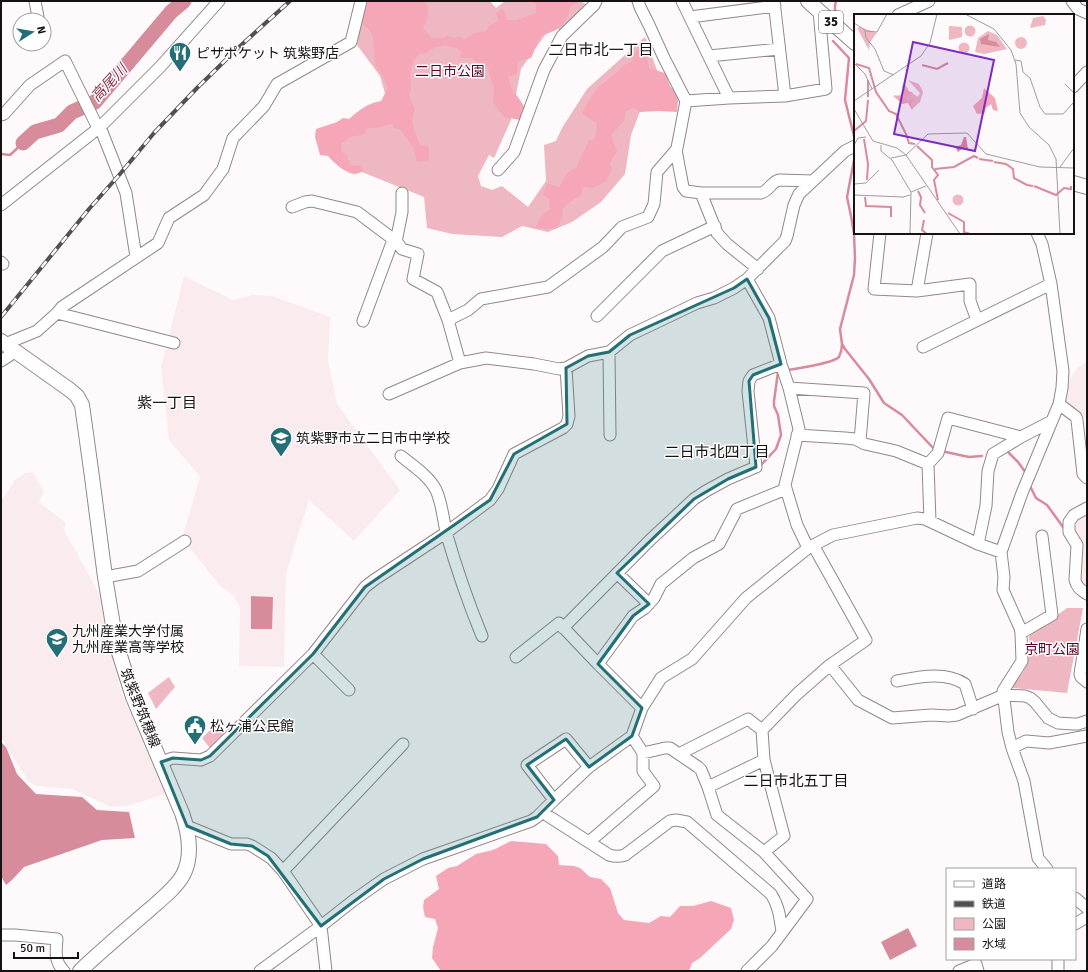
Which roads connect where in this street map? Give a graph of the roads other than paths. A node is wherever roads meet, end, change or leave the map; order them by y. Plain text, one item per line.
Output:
1 (35, 1) edge
2 (219, 1) edge
3 (361, 1) edge
4 (596, 1) edge
5 (638, 1) edge
6 (682, 1) edge
7 (808, 1) edge
8 (929, 1) edge
9 (1072, 1) edge
10 (775, 4) edge
11 (37, 12) edge
12 (819, 12) junction
13 (900, 14) edge
14 (1081, 14) edge
15 (690, 17) junction
16 (850, 31) edge
17 (854, 41) edge
18 (779, 49) junction
19 (709, 56) junction
20 (1087, 72) edge
21 (1074, 86) edge
22 (785, 96) junction
23 (728, 98) junction
24 (686, 101) junction
25 (1, 115) edge
26 (99, 128) junction
27 (854, 146) edge
28 (676, 150) junction
29 (498, 170) dead end
30 (813, 181) junction
31 (1074, 183) edge
32 (1087, 187) edge
33 (402, 193) dead end
34 (701, 193) junction
35 (1, 205) edge
36 (292, 207) dead end
37 (715, 226) junction
38 (880, 234) edge
39 (927, 234) edge
40 (1037, 234) edge
41 (394, 240) junction
42 (136, 257) junction
43 (758, 269) junction
44 (747, 279) junction
45 (1051, 284) junction
46 (918, 291) junction
47 (57, 313) junction
48 (597, 316) dead end
49 (448, 320) junction
50 (978, 320) junction
51 (363, 321) dead end
52 (174, 343) dead end
53 (7, 345) edge
54 (923, 348) dead end
55 (609, 352) junction
56 (1, 362) edge
57 (460, 363) junction
58 (781, 364) junction
59 (566, 368) junction
60 (789, 388) junction
61 (389, 394) dead end
62 (1059, 404) junction
63 (1052, 421) junction
64 (1083, 434) edge
65 (610, 435) dead end
66 (797, 435) junction
67 (1021, 437) junction
68 (860, 441) junction
69 (401, 456) dead end
70 (928, 464) junction
71 (1087, 478) edge
72 (786, 489) junction
73 (1087, 508) edge
74 (930, 521) junction
75 (446, 532) junction
76 (1042, 536) dead end
77 (184, 541) dead end
78 (978, 544) junction
79 (810, 547) junction
80 (1001, 552) junction
81 (617, 573) junction
82 (105, 577) junction
83 (1087, 594) edge
84 (649, 604) junction
85 (563, 628) junction
86 (1087, 629) edge
87 (1021, 633) junction
88 (482, 636) dead end
89 (313, 654) junction
90 (516, 657) dead end
91 (598, 664) junction
92 (830, 665) junction
93 (897, 681) dead end
94 (1087, 682) edge
95 (349, 690) dead end
96 (1004, 695) junction
97 (642, 708) junction
98 (973, 709) junction
99 (1087, 721) edge
100 (762, 730) junction
101 (632, 736) junction
102 (1087, 736) edge
103 (403, 744) dead end
104 (1012, 748) junction
105 (643, 753) junction
106 (679, 754) junction
107 (764, 760) junction
108 (161, 762) junction
109 (589, 767) junction
110 (708, 787) junction
111 (554, 800) junction
112 (542, 812) junction
113 (187, 826) junction
114 (589, 842) junction
115 (764, 852) junction
116 (1046, 868) edge
117 (283, 871) junction
118 (1076, 899) edge
119 (1087, 908) edge
120 (1087, 917) edge
121 (1076, 923) edge
122 (321, 926) junction
123 (782, 932) junction
124 (1, 935) edge
125 (1058, 960) edge
126 (64, 971) edge
127 (80, 971) edge
128 (260, 971) edge
129 (326, 971) edge
130 (747, 971) edge
131 (959, 971) edge
132 (978, 971) edge
133 (1058, 971) edge

1 - 11 street
2 - 26 street
3 - 42 street
4 - 29 street
5 - 24 street
6 - 15 street
7 - 12 main road, 35
8 - 13 street
9 - 14 street
10 - 15 street
10 - 18 street
12 - 16 main road, 35
12 - 22 street
15 - 19 street
16 - 17 main road, 35
18 - 19 street
18 - 22 street
19 - 23 street
20 - 21 street
22 - 23 street
23 - 24 street
24 - 28 street
25 - 26 street
26 - 35 street
26 - 42 street
27 - 30 street
28 - 34 street
28 - 49 street
30 - 34 street
30 - 43 street
31 - 32 main road
33 - 41 street
34 - 37 street
36 - 41 street
37 - 43 street
37 - 48 street
38 - 46 street
39 - 46 street
40 - 45 street
41 - 49 street
41 - 51 street
42 - 47 street
43 - 44 street
44 - 55 street
44 - 58 street
45 - 50 street
45 - 62 street
46 - 50 street
47 - 52 street
47 - 53 street
49 - 57 street
50 - 54 street
53 - 56 street
53 - 82 main road, 筑紫野筑穂線
55 - 59 street
55 - 65 street
57 - 59 street
57 - 61 street
58 - 60 street
58 - 81 street
59 - 75 street
60 - 66 street
60 - 68 street
62 - 63 street
62 - 64 street
63 - 67 street
63 - 80 street
64 - 71 street
66 - 68 street
66 - 72 street
67 - 70 street
67 - 78 street
68 - 70 street
69 - 75 street
70 - 74 street
72 - 79 street
72 - 84 street
73 - 83 street
74 - 78 street
74 - 79 street
75 - 88 street
75 - 89 street
76 - 87 street
77 - 82 street
78 - 80 street
79 - 92 street
79 - 97 street
80 - 87 street
81 - 84 street
81 - 85 street
82 - 108 main road, 筑紫野筑穂線
84 - 91 street
85 - 90 street
85 - 91 street
86 - 94 street
87 - 96 street
89 - 95 street
89 - 108 street
91 - 97 street
92 - 98 street
92 - 100 street
93 - 98 street
96 - 98 street
96 - 99 street
96 - 104 street
97 - 101 street
100 - 106 street
100 - 107 street
101 - 105 street
101 - 109 street
102 - 104 street
103 - 117 street
104 - 116 street
105 - 106 street
105 - 114 street
106 - 110 street
107 - 110 street
107 - 115 street
108 - 113 main road, 筑紫野筑穂線
109 - 111 street
109 - 111 street
110 - 115 street
111 - 112 street
112 - 114 street
112 - 122 street
113 - 117 street
113 - 127 main road, 筑紫野筑穂線
114 - 123 street
115 - 123 street
117 - 122 street
118 - 119 street
120 - 121 street
122 - 128 street
122 - 129 street
123 - 130 street
124 - 126 street
125 - 133 street
131 - 132 street

